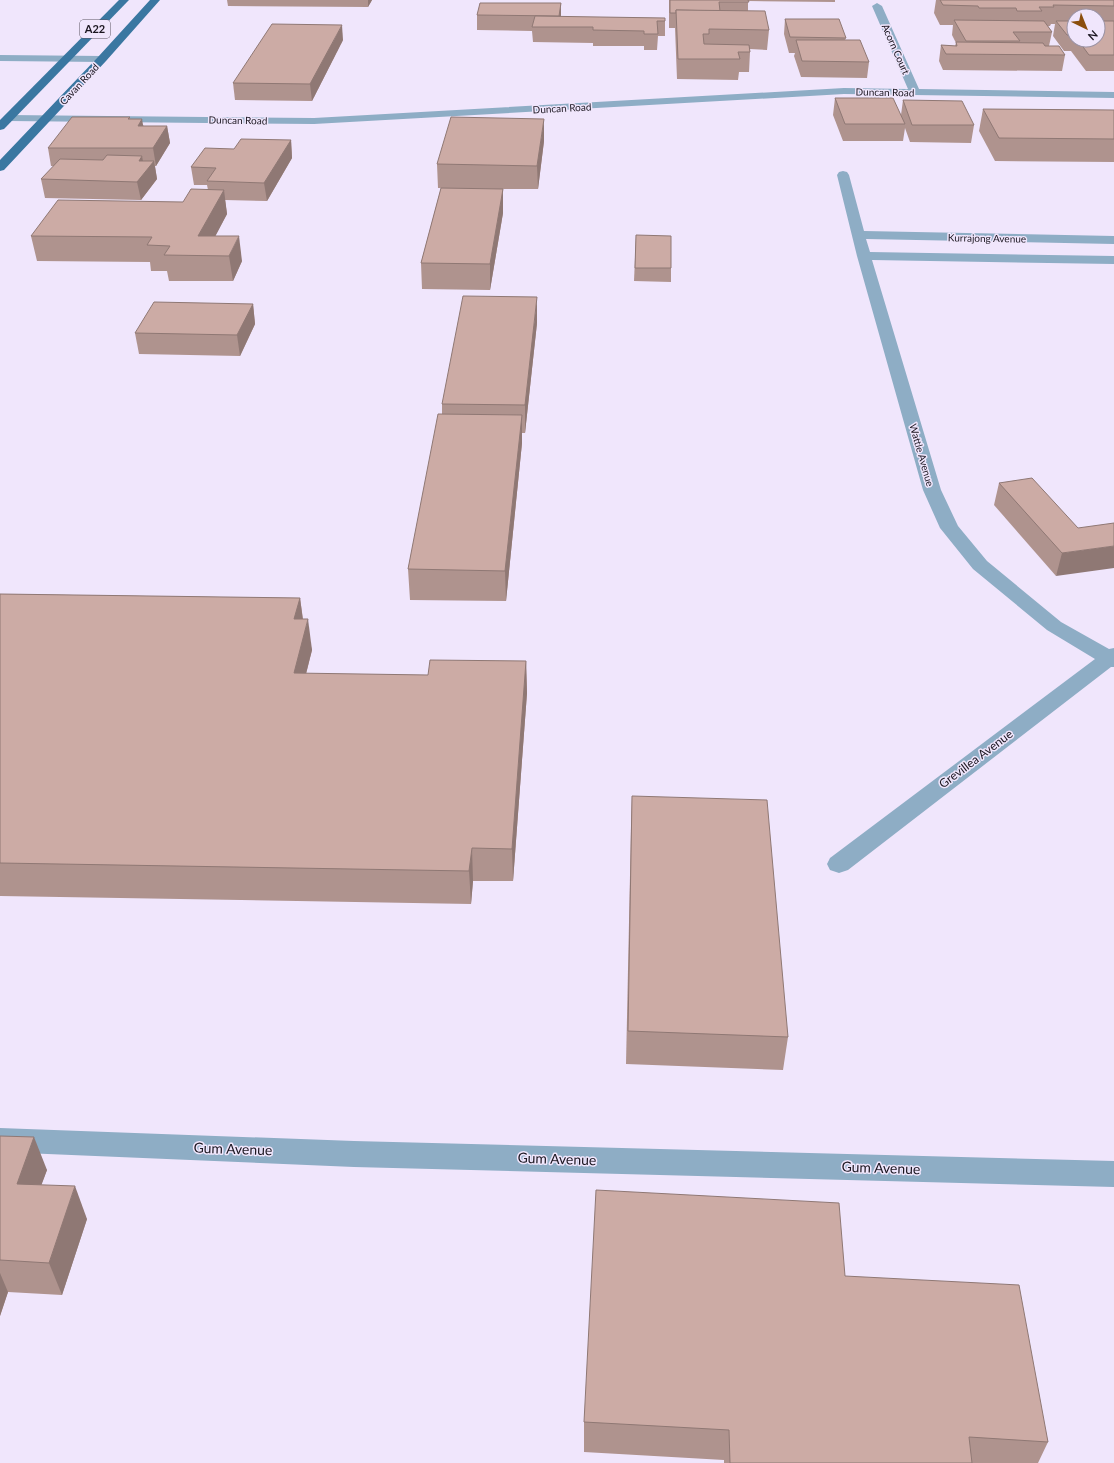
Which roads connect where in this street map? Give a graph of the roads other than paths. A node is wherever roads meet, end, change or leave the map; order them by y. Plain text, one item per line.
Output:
1 (124, 0) edge
2 (156, 0) edge
3 (877, 6) dead end
4 (0, 58) edge
5 (67, 59) junction
6 (102, 59) junction
7 (915, 92) junction
8 (1114, 95) edge
9 (9, 118) junction
10 (47, 118) junction
11 (0, 127) edge
12 (0, 167) edge
13 (843, 175) dead end
14 (859, 235) junction
15 (1114, 240) edge
16 (864, 256) junction
17 (1114, 260) edge
18 (1112, 658) edge
19 (839, 864) dead end
20 (0, 1140) edge
21 (1114, 1174) edge

1 - 5 main road, A22
2 - 6 main road, Cavan Road / A22
3 - 7 street, Acorn Court
4 - 5 street
5 - 6 street
5 - 9 main road, A22
6 - 10 main road, Cavan Road / A22
7 - 8 street, Duncan Road
7 - 10 street, Duncan Road
9 - 10 street, Duncan Road
9 - 11 main road, A22
10 - 12 main road, Cavan Road / A22
13 - 14 street, Wattle Avenue
14 - 15 street, Kurrajong Avenue
14 - 16 street, Wattle Avenue
16 - 17 street, Kurrajong Avenue
16 - 18 street, Wattle Avenue
18 - 19 street, Grevillea Avenue
20 - 21 street, Gum Avenue

